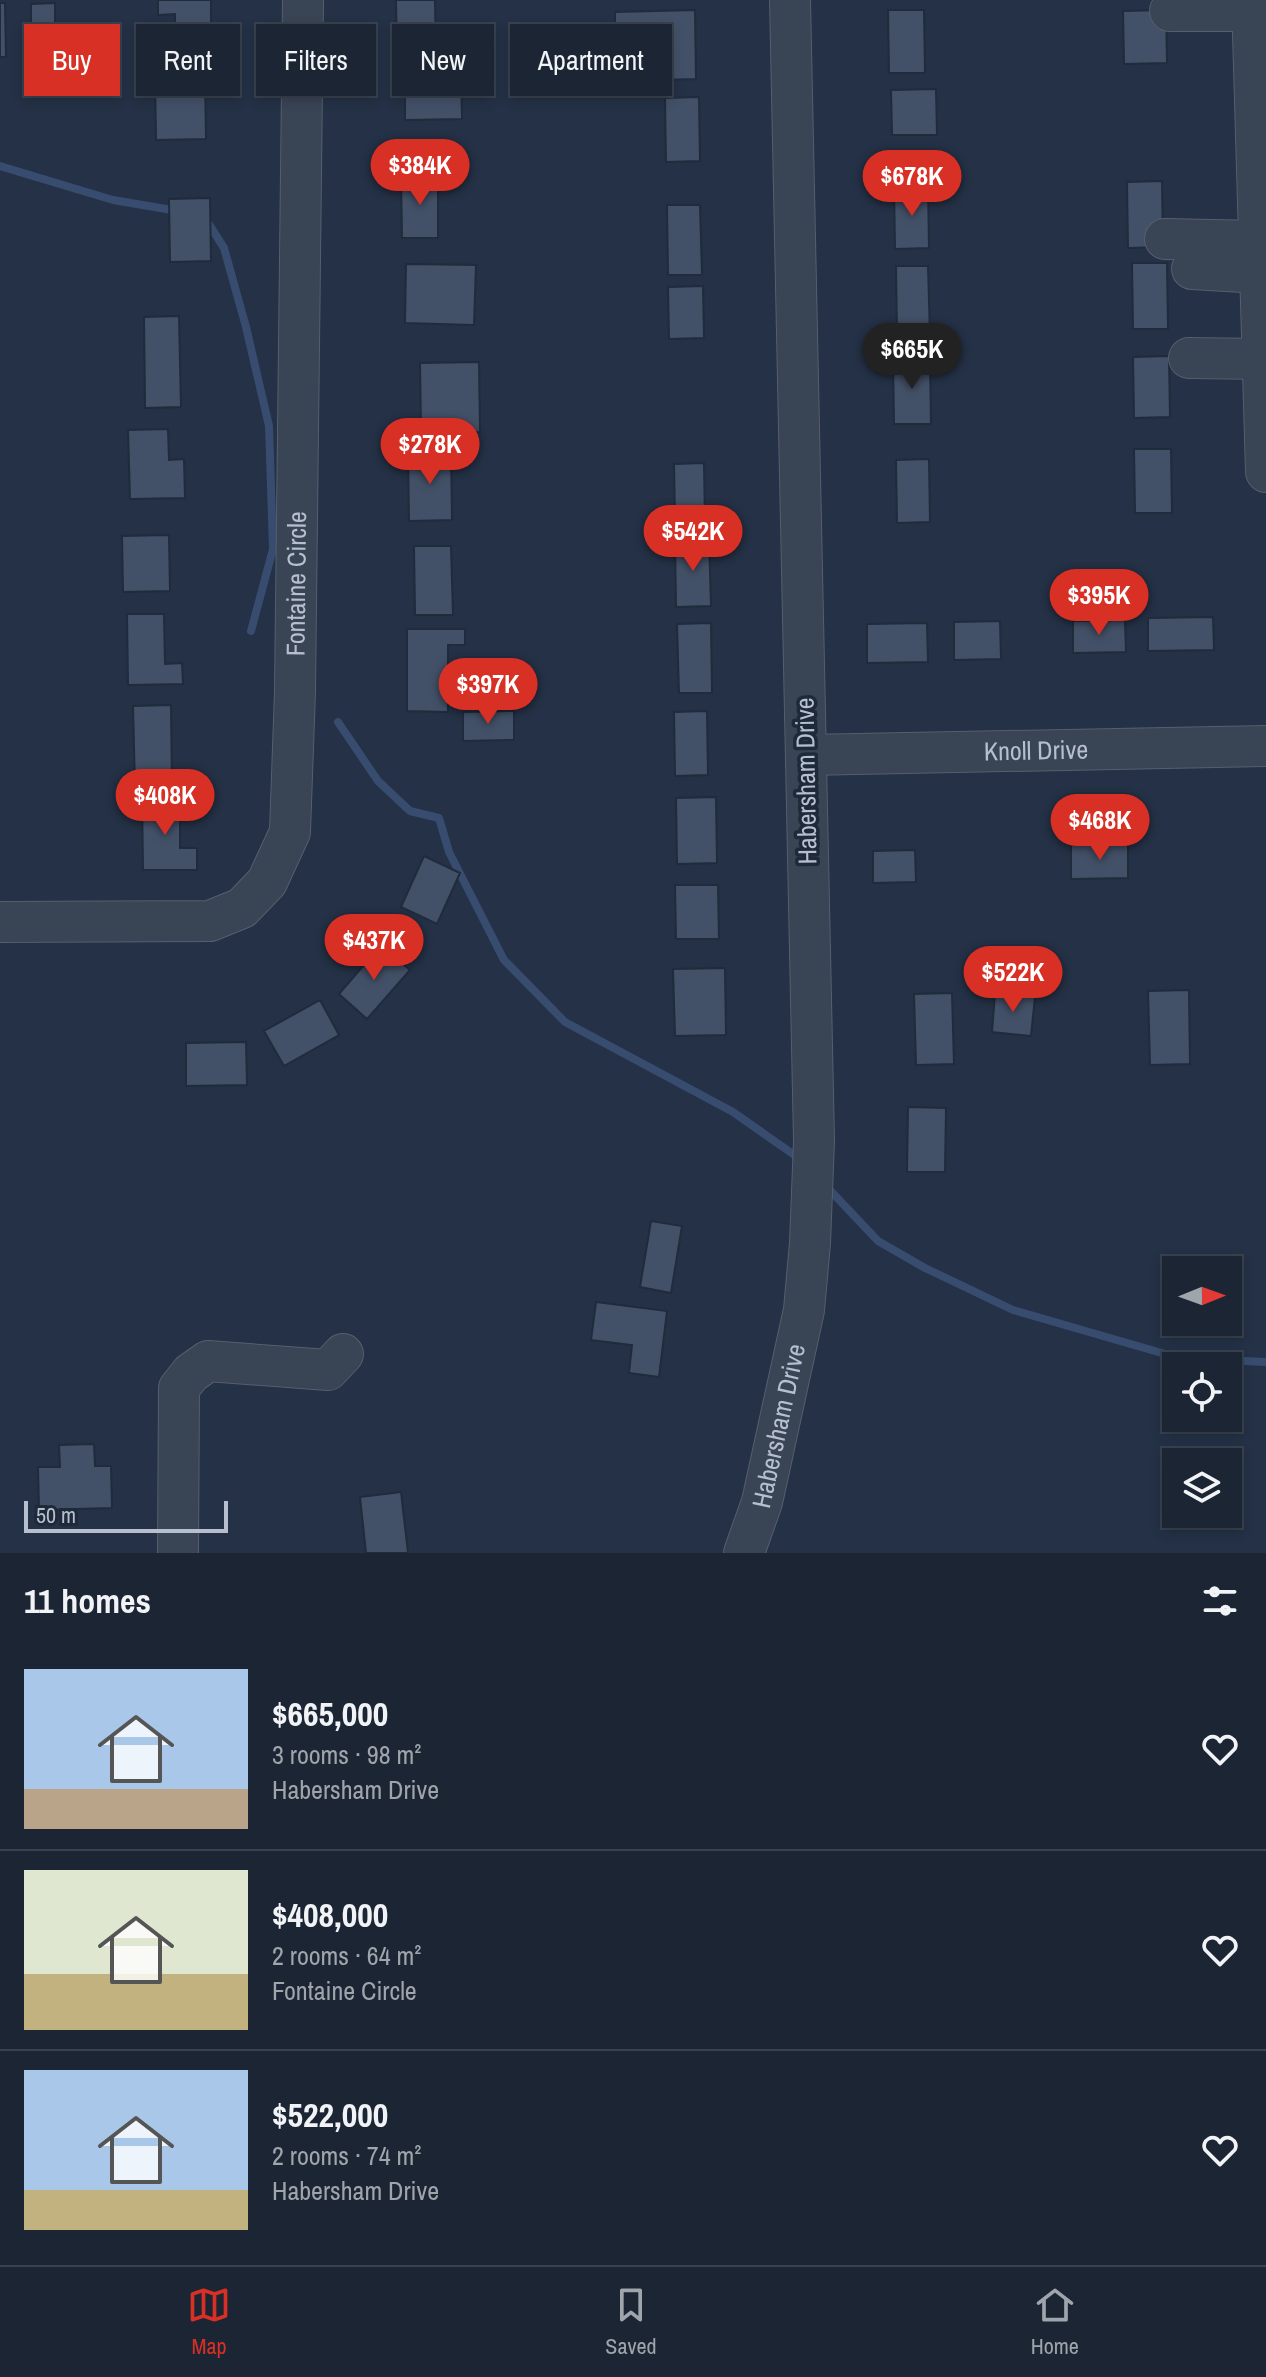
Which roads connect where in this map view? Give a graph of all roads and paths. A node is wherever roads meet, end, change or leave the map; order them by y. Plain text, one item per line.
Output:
1 (303, 0) edge
2 (790, 0) edge
3 (1252, 6) edge
4 (1170, 11) dead end
5 (1165, 239) dead end
6 (1261, 257) junction
7 (1192, 269) dead end
8 (1189, 358) dead end
9 (1265, 381) edge
10 (1266, 472) edge
11 (1266, 746) edge
12 (806, 755) junction
13 (0, 922) edge
14 (343, 1354) dead end
15 (178, 1553) edge
16 (744, 1553) edge

1 - 13 street, Fontaine Circle
2 - 12 street, Habersham Drive
3 - 4 street
3 - 6 street
5 - 6 street
6 - 7 street
6 - 9 street
8 - 9 street
9 - 10 street
11 - 12 street, Knoll Drive
12 - 16 street, Habersham Drive
14 - 15 street

